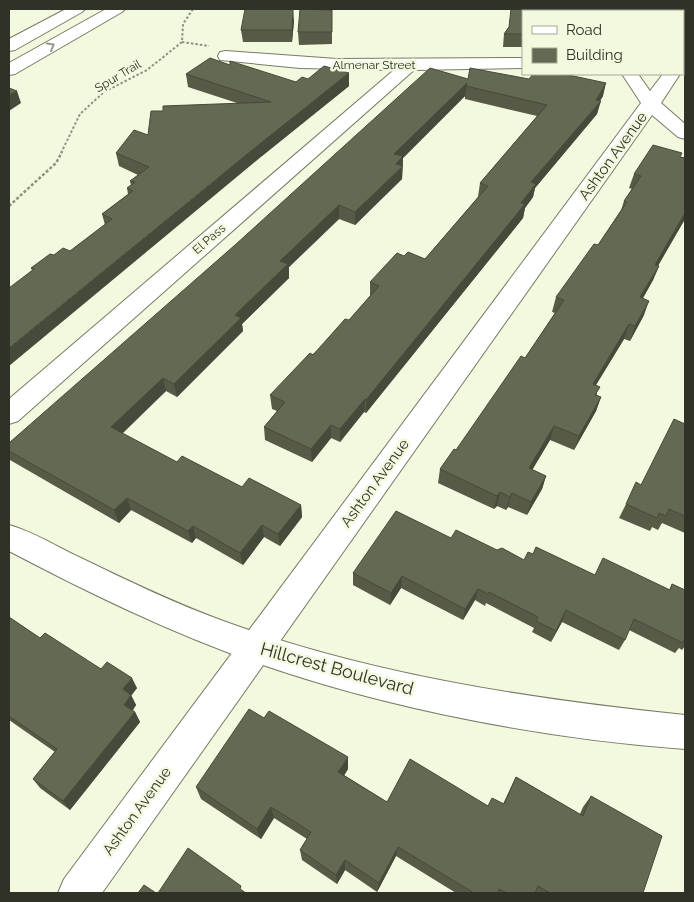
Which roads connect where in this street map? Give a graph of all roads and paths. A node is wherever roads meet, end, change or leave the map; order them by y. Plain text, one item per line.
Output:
1 (77, 9) edge
2 (117, 9) edge
3 (193, 9) edge
4 (9, 46) edge
5 (226, 56) dead end
6 (522, 63) edge
7 (410, 65) junction
8 (9, 70) edge
9 (631, 75) edge
10 (671, 75) edge
11 (650, 104) junction
12 (685, 133) edge
13 (9, 206) edge
14 (9, 414) edge
15 (9, 537) edge
16 (256, 648) junction
17 (685, 732) edge
18 (78, 893) edge

1 - 4 street
8 -> 2 street
3 - 13 path, Spur Trail
5 - 7 street, Almenar Street
6 - 7 street, Almenar Street
7 - 14 street, El Pass
9 - 11 street
10 - 11 street, Ashton Avenue
11 - 12 street
11 - 16 street, Ashton Avenue
15 - 16 street, Hillcrest Boulevard
16 - 17 street, Hillcrest Boulevard
16 - 18 street, Ashton Avenue

